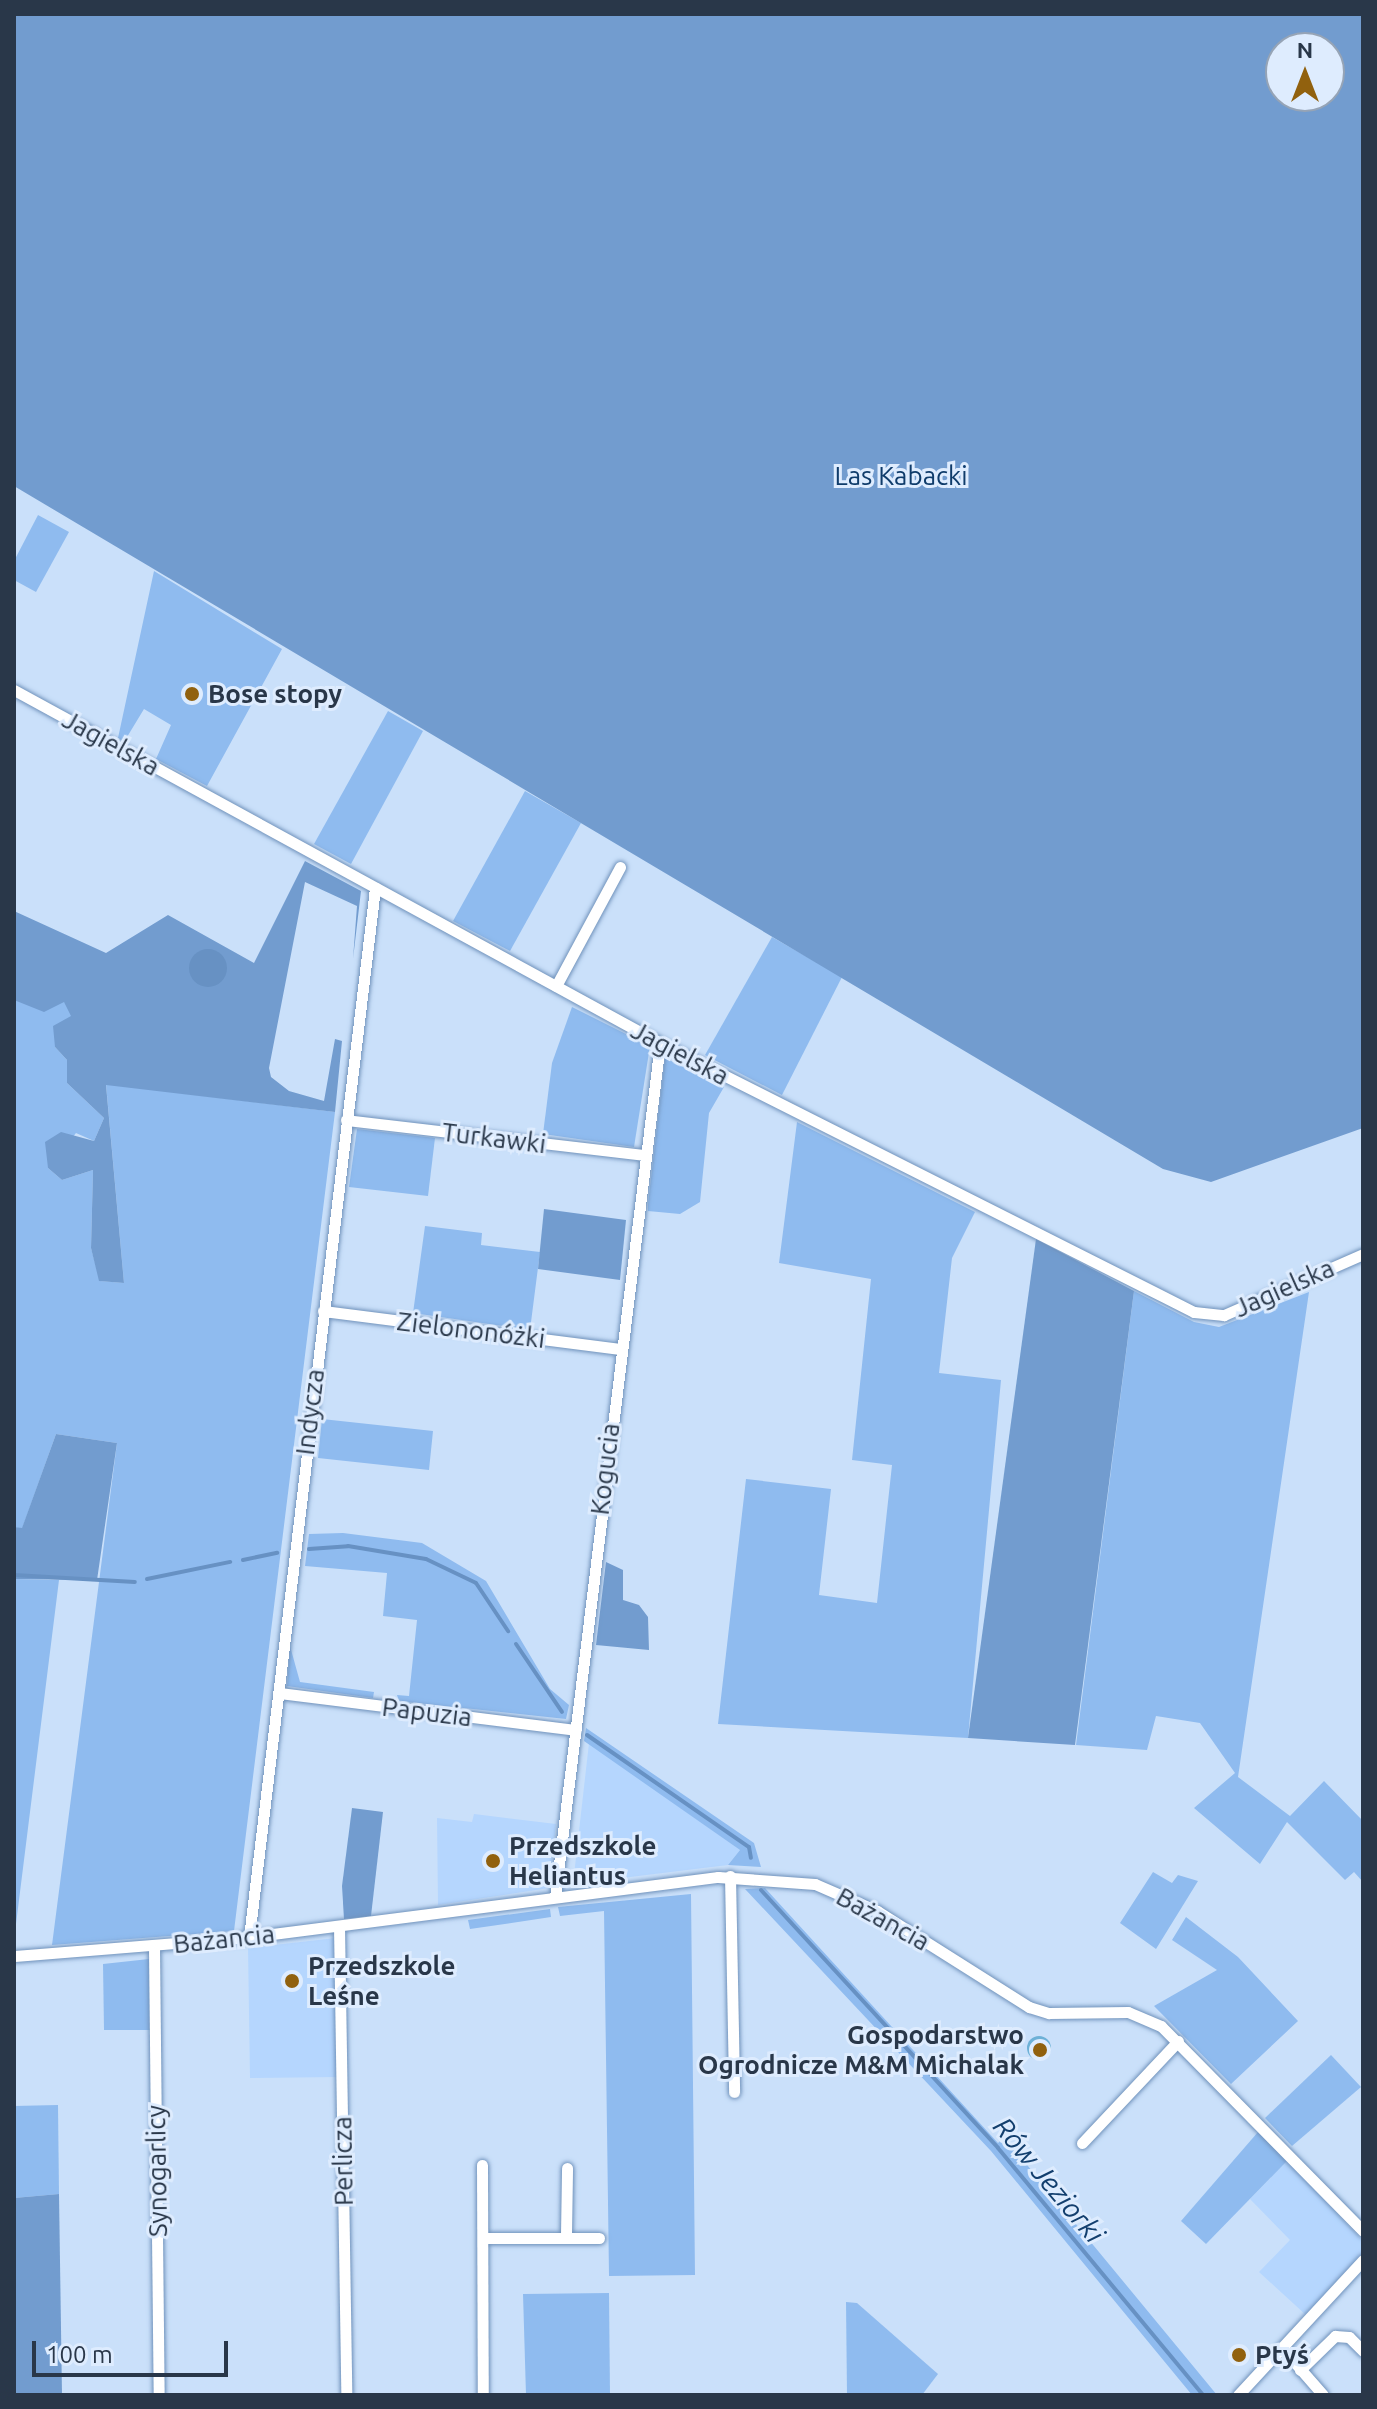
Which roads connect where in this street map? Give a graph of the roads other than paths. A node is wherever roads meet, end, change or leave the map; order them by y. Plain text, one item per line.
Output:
1 (14, 690) edge
2 (620, 867) dead end
3 (375, 888) junction
4 (556, 986) junction
5 (660, 1043) junction
6 (346, 1120) junction
7 (642, 1155) junction
8 (1363, 1254) edge
9 (323, 1311) junction
10 (619, 1349) junction
11 (279, 1693) junction
12 (576, 1730) junction
13 (730, 1876) junction
14 (555, 1897) junction
15 (339, 1926) junction
16 (249, 1937) junction
17 (154, 1947) junction
18 (14, 1956) edge
19 (1178, 2041) junction
20 (734, 2092) dead end
21 (1082, 2143) dead end
22 (482, 2165) dead end
23 (567, 2168) dead end
24 (1363, 2231) edge
25 (566, 2235) junction
26 (484, 2238) junction
27 (599, 2238) dead end
28 (1363, 2260) edge
29 (1282, 2348) junction
30 (1363, 2351) edge
31 (1300, 2370) junction
32 (159, 2395) edge
33 (346, 2395) edge
34 (483, 2395) edge
35 (1238, 2395) edge
36 (1323, 2395) edge

1 - 3 street, Jagielska
2 - 4 street
3 - 4 street, Jagielska
3 - 6 street, Indycza
4 - 5 street, Jagielska
5 - 7 street, Kogucia
5 - 8 street, Jagielska
6 - 7 street, Turkawki
6 - 9 street, Indycza
7 - 10 street, Kogucia
9 - 10 street, Zielononóżki
9 - 11 street, Indycza
10 - 12 street, Kogucia
11 - 12 street, Papuzia
11 - 16 street, Indycza
12 - 14 street, Kogucia
13 - 14 street, Bażancia
13 - 19 street, Bażancia
13 - 20 street
14 - 15 street, Bażancia
15 - 16 street, Bażancia
15 - 33 street, Perlicza
16 - 17 street, Bażancia
17 - 18 street, Bażancia
17 - 32 street, Synogarlicy
19 - 21 street
19 - 24 street, Bażancia
22 - 26 street
23 - 25 street
25 - 26 street
25 - 27 street
26 - 34 street
28 - 29 street
29 - 31 street
29 - 35 street
30 - 31 street
31 - 36 street

